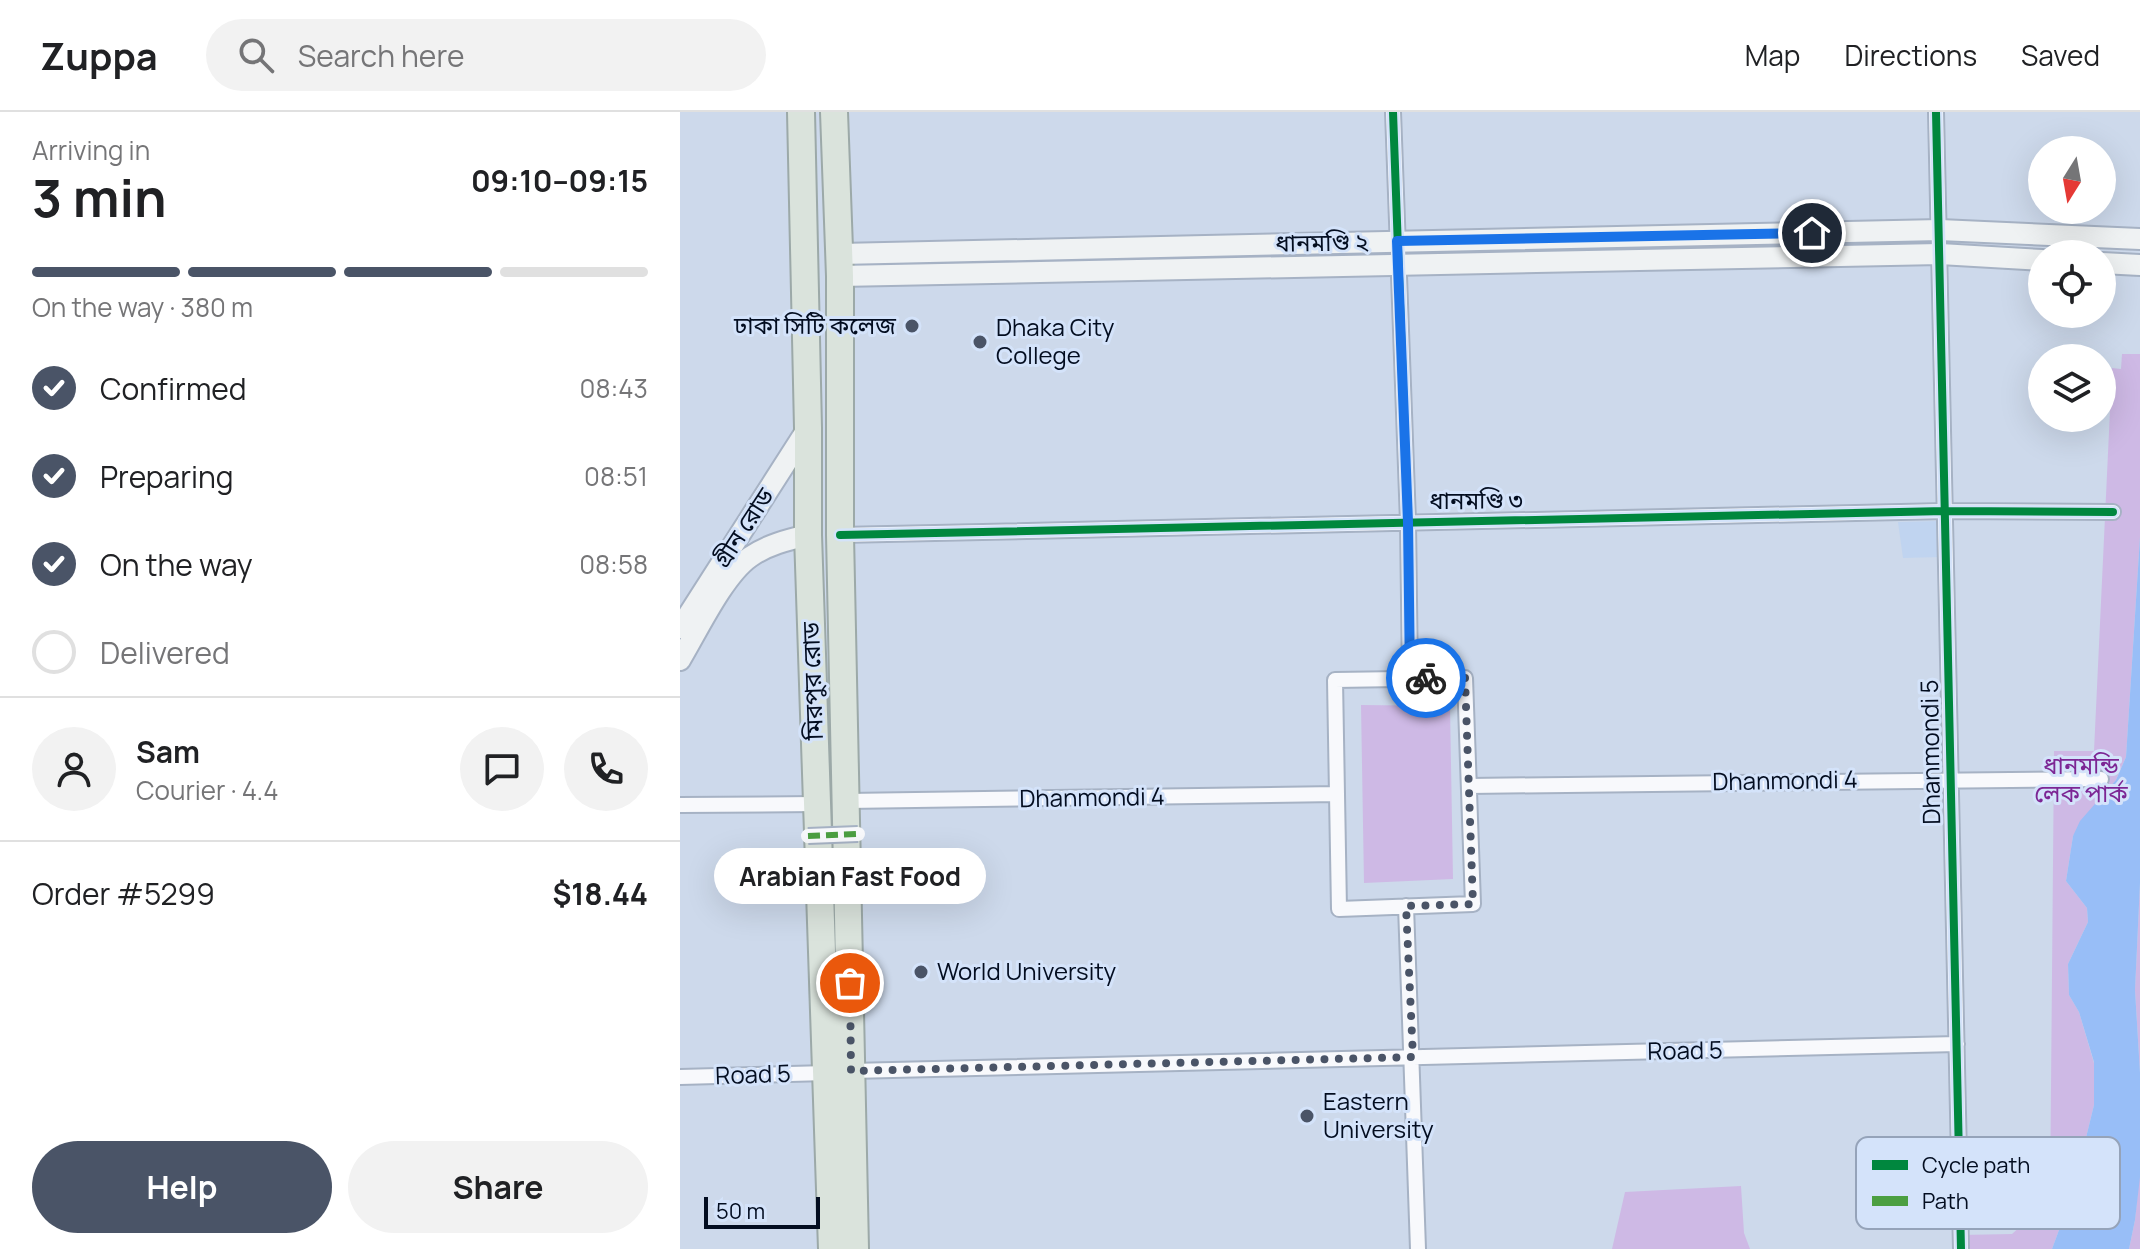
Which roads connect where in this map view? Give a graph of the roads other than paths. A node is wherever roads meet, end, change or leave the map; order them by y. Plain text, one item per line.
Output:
1 (792, 112) edge
2 (801, 112) edge
3 (834, 112) edge
4 (1393, 112) edge
5 (1936, 112) edge
6 (1940, 230) junction
7 (2140, 239) edge
8 (1397, 241) junction
9 (1940, 254) junction
10 (2028, 259) edge
11 (2116, 264) edge
12 (840, 265) junction
13 (1398, 265) junction
14 (2140, 265) edge
15 (804, 274) junction
16 (808, 428) junction
17 (1945, 511) junction
18 (2113, 512) dead end
19 (1408, 522) junction
20 (808, 535) junction
21 (840, 535) junction
22 (680, 628) edge
23 (680, 660) edge
24 (1410, 678) junction
25 (1951, 779) junction
26 (2101, 779) dead end
27 (1469, 786) junction
28 (1337, 794) junction
29 (847, 801) junction
30 (817, 804) junction
31 (680, 805) edge
32 (853, 835) junction
33 (813, 836) junction
34 (1406, 906) junction
35 (1957, 1044) junction
36 (1413, 1057) junction
37 (839, 1072) junction
38 (680, 1077) edge
39 (1959, 1137) edge
40 (1961, 1229) edge
41 (832, 1249) edge
42 (855, 1249) edge
43 (1418, 1249) edge
44 (1961, 1249) edge

1 - 15 highway
2 - 15 highway, মিরপুর রোড
3 - 12 highway, মিরপুর রোড
4 - 8 street
5 - 6 street
6 - 7 main road, ধানমণ্ডি ২
6 - 8 main road, ধানমণ্ডি ২
6 - 9 street
8 - 12 main road, ধানমণ্ডি ২
8 - 13 street
9 - 10 main road, ধানমণ্ডি ২
9 - 13 main road, ধানমণ্ডি ২
9 - 17 street, Dhanmondi 5
11 - 14 main road
12 - 13 main road, ধানমণ্ডি ২
12 - 21 highway, মিরপুর রোড
13 - 19 street
15 - 16 highway, মিরপুর রোড
16 - 20 highway, মিরপুর রোড
16 - 22 main road, গ্রীন রোড
17 - 18 street, ধানমণ্ডি ৩
17 - 19 street, ধানমণ্ডি ৩
17 - 25 street, Dhanmondi 5
19 - 21 street, ধানমণ্ডি ৩
19 - 24 street
20 - 21 highway
20 - 23 main road, গ্রীন রোড
20 - 30 highway, মিরপুর রোড
21 - 29 highway, মিরপুর রোড
24 - 27 street
24 - 28 street
25 - 26 street, Dhanmondi 4
25 - 27 street, Dhanmondi 4
25 - 35 street, Dhanmondi 5
27 - 34 street
28 - 29 street, Dhanmondi 4
28 - 34 street
29 - 32 highway, মিরপুর রোড
30 - 31 street
30 - 33 highway, মিরপুর রোড
32 - 33 street, bridge
32 - 37 highway, মিরপুর রোড
33 - 37 highway, মিরপুর রোড
34 - 36 street
35 - 36 street, Road 5
35 - 39 street, Dhanmondi 5
36 - 37 street, Road 5
36 - 43 street
37 - 38 street, Road 5
37 - 41 highway, মিরপুর রোড
37 - 42 highway, মিরপুর রোড
40 - 44 street, Dhanmondi 5

